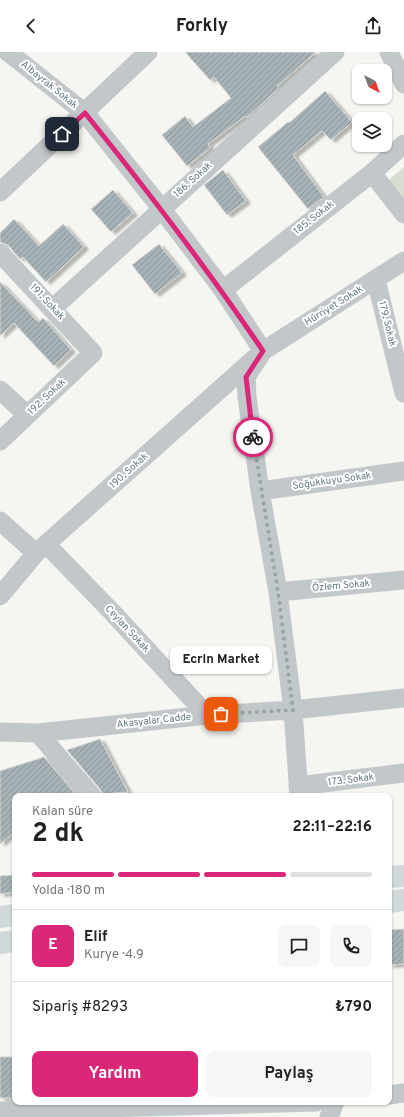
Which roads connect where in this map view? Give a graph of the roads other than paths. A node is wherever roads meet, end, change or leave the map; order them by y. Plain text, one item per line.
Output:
1 (8, 52) edge
2 (335, 52) edge
3 (389, 52) edge
4 (141, 55) edge
5 (404, 84) edge
6 (85, 113) junction
7 (404, 144) edge
8 (372, 173) junction
9 (0, 192) edge
10 (162, 208) junction
11 (404, 214) edge
12 (0, 253) edge
13 (404, 261) edge
14 (376, 280) junction
15 (223, 290) junction
16 (53, 308) junction
17 (263, 351) junction
18 (93, 353) joint
19 (0, 390) edge
20 (404, 393) edge
21 (27, 415) junction
22 (0, 441) edge
23 (404, 471) edge
24 (260, 491) junction
25 (0, 521) edge
26 (41, 549) junction
27 (404, 580) edge
28 (278, 592) junction
29 (0, 596) edge
30 (404, 698) edge
31 (293, 710) junction
32 (207, 715) junction
33 (0, 732) edge
34 (38, 733) junction
35 (404, 773) edge
36 (298, 791) edge
37 (89, 793) edge
38 (404, 876) edge
39 (392, 877) edge
40 (404, 900) edge
41 (392, 902) edge
42 (12, 915) edge
43 (0, 917) edge
44 (12, 941) edge
45 (0, 943) edge
46 (404, 1093) edge
47 (392, 1095) edge
48 (272, 1105) edge
49 (334, 1105) edge
50 (0, 1111) edge
51 (183, 1111) edge
52 (329, 1117) edge

1 - 6 street, Albayrak Sokak
2 - 10 street, 186. Sokak
3 - 5 street
4 - 6 street
6 - 9 street
6 - 10 street, Albayrak Sokak
7 - 8 street, 185. Sokak
8 - 11 street
8 - 15 street, 185. Sokak
10 - 15 street, Albayrak Sokak
10 - 16 street, 186. Sokak
12 - 16 street, 191. Sokak
13 - 14 street, Hürriyet Sokak
14 - 17 street, Hürriyet Sokak
14 - 20 street, 179. Sokak
15 - 17 street, Albayrak Sokak
16 - 18 street, 191. Sokak
17 - 24 street
17 - 26 street, 190. Sokak
18 - 21 street, 192. Sokak
19 - 21 street
21 - 22 street, 192. Sokak
23 - 24 street, Soğukkuyu Sokak
24 - 28 street
25 - 26 street, Ceylan Sokak
26 - 29 street, 190. Sokak
26 - 32 street, Ceylan Sokak
27 - 28 street, Özlem Sokak
28 - 31 street
30 - 31 street, Akasyalar Cadde
31 - 32 street, Akasyalar Cadde
31 - 36 street
32 - 34 street, Akasyalar Cadde
33 - 34 street, Akasyalar Cadde
34 - 37 street
35 - 36 street, 173. Sokak
38 - 39 main road
40 - 41 main road
42 - 43 main road
44 - 45 main road
46 - 47 street
48 - 51 street
49 - 52 street
50 - 51 street

